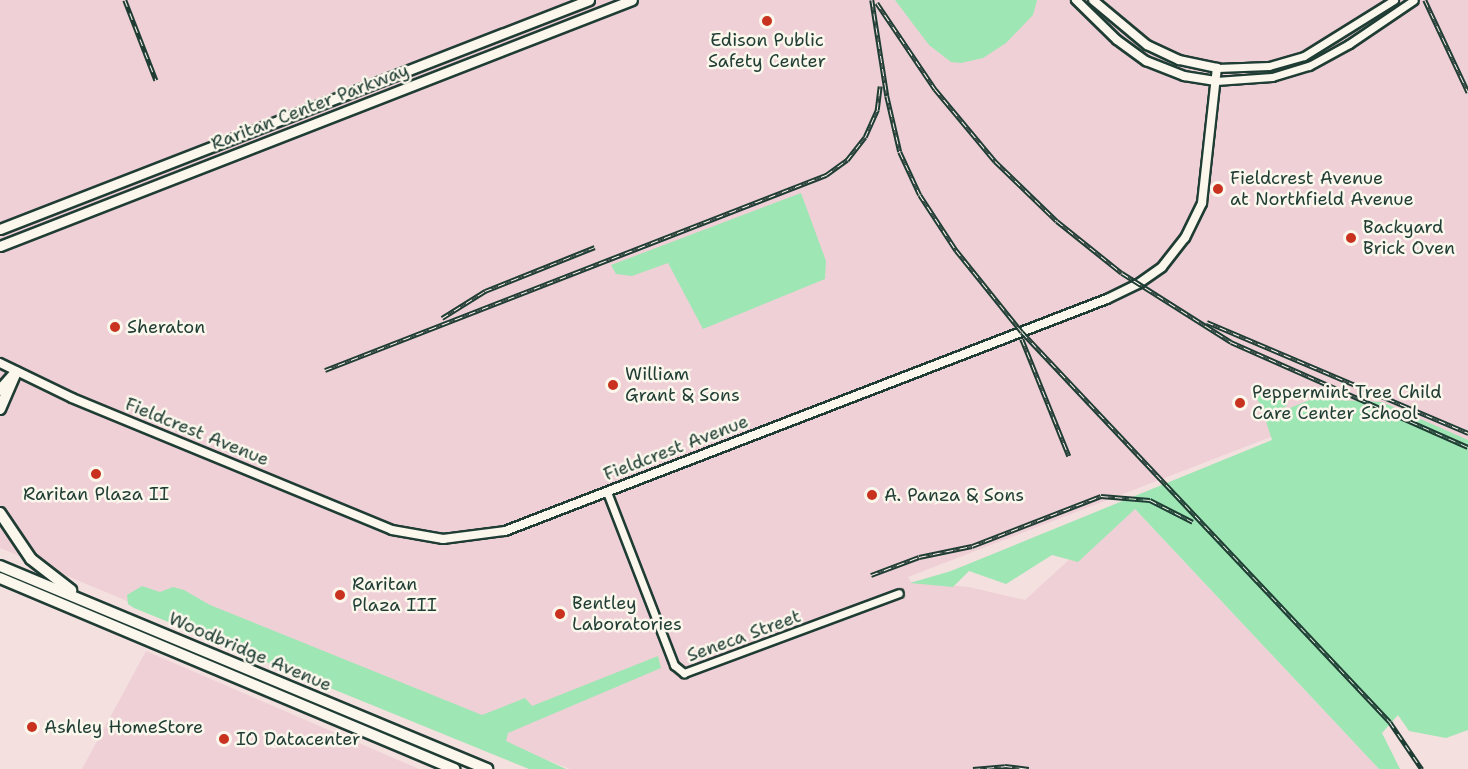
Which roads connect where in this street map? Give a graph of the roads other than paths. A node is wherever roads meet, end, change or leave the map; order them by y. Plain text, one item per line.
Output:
1 (589, 0) edge
2 (632, 0) edge
3 (1076, 0) edge
4 (1093, 0) edge
5 (1394, 0) edge
6 (1414, 0) edge
7 (1218, 68) junction
8 (1216, 81) junction
9 (0, 229) edge
10 (0, 246) edge
11 (0, 363) edge
12 (16, 372) junction
13 (0, 390) edge
14 (0, 410) edge
15 (607, 492) junction
16 (0, 513) edge
17 (0, 566) edge
18 (0, 579) edge
19 (899, 593) dead end
20 (114, 614) junction
21 (455, 769) edge
22 (487, 769) edge

1 - 9 main road, Raritan Center Parkway
2 - 10 main road, Raritan Center Parkway
3 - 8 street
4 - 7 street
5 - 7 street
6 - 8 street
7 - 8 street, Fieldcrest Avenue
8 - 15 street, Fieldcrest Avenue
11 - 12 street, Fieldcrest Avenue
12 - 13 main road
12 - 14 main road
12 - 15 street, Fieldcrest Avenue
15 - 19 street, Seneca Street
16 - 20 main road
17 - 20 main road, Woodbridge Avenue
18 - 21 main road, Woodbridge Avenue
20 - 22 main road, Woodbridge Avenue

